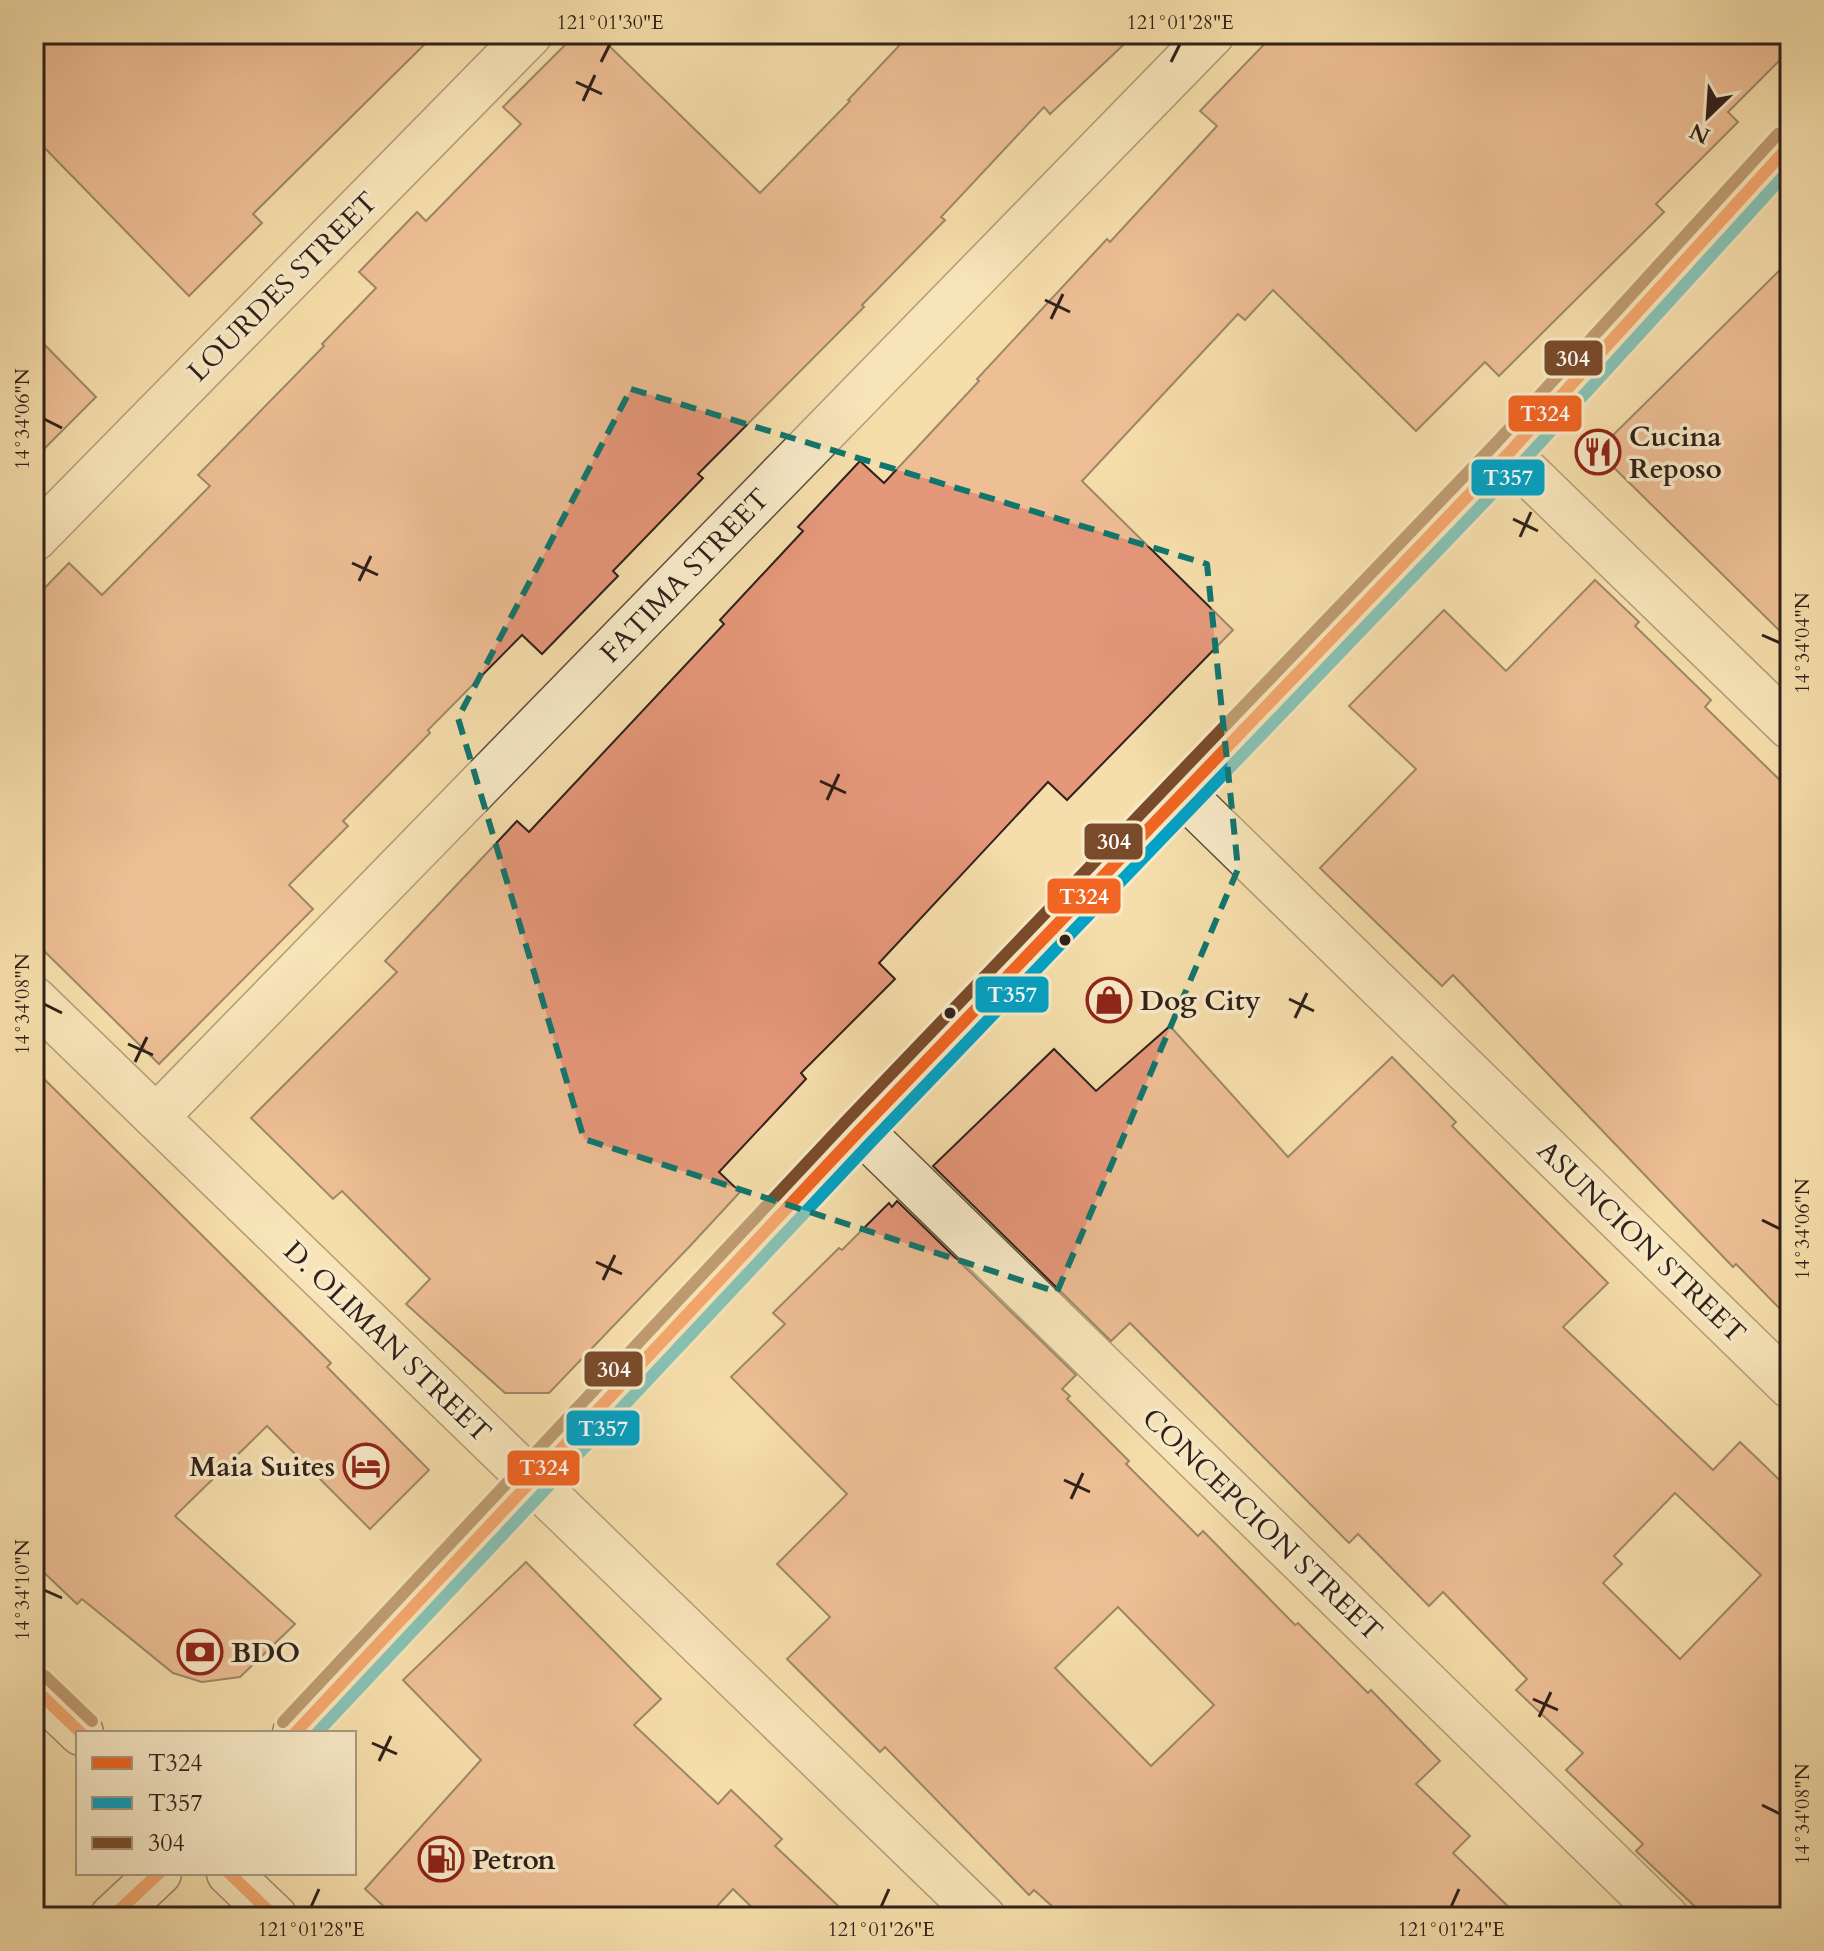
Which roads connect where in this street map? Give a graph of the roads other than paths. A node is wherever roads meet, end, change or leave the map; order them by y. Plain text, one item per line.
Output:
1 (530, 34) edge
2 (1212, 34) edge
3 (1790, 145) edge
4 (1508, 454) junction
5 (34, 539) edge
6 (1790, 727) edge
7 (1184, 795) junction
8 (34, 999) edge
9 (156, 1117) junction
10 (860, 1130) junction
11 (1790, 1386) edge
12 (532, 1481) junction
13 (34, 1688) edge
14 (79, 1731) edge
15 (297, 1731) edge
16 (157, 1875) edge
17 (231, 1875) edge
18 (112, 1917) edge
19 (275, 1917) edge
20 (983, 1917) edge
21 (1666, 1917) edge

1 - 5 street, LOURDES STREET
2 - 9 street, FATIMA STREET
3 - 4 street
4 - 6 street
4 - 7 street
7 - 10 street
7 - 11 street, ASUNCION STREET
8 - 9 street, D. OLIMAN STREET
9 - 12 street, D. OLIMAN STREET
10 - 12 street
10 - 21 street, CONCEPCION STREET
12 - 15 street
12 - 20 street, D. OLIMAN STREET
13 - 14 street
16 - 18 street
17 - 19 street

